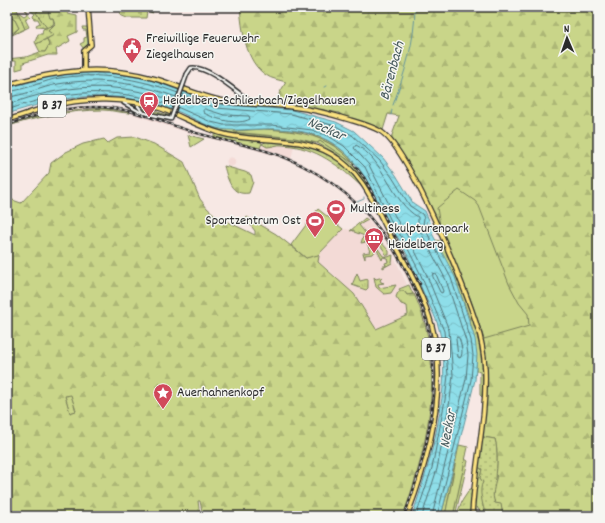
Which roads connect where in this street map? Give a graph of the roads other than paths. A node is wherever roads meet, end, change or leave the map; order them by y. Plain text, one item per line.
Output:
1 (88, 7) edge
2 (84, 51) junction
3 (85, 63) junction
4 (84, 69) junction
5 (92, 69) junction
6 (7, 85) edge
7 (244, 96) junction
8 (247, 99) junction
9 (102, 100) junction
10 (124, 103) junction
11 (244, 104) junction
12 (254, 104) junction
13 (138, 105) junction
14 (143, 107) junction
15 (138, 111) junction
16 (143, 112) junction
17 (171, 114) junction
18 (7, 120) edge
19 (407, 516) edge
20 (472, 516) edge

1 - 2 main road
2 - 3 main road
2 - 4 main road
3 - 4 main road
3 - 5 main road
4 - 5 main road
4 - 6 main road
5 - 11 main road
7 - 8 street
7 - 11 street
7 - 17 street, bridge
8 - 11 street
8 - 12 street
9 - 10 main road, B 37
9 - 13 main road, B 37
9 - 18 main road, B 37
10 - 13 main road, B 37
10 - 15 street
11 - 12 main road
12 - 20 main road
13 - 14 main road, B 37
13 - 15 street
13 - 16 street
13 - 17 main road, B 37
14 - 16 street
14 - 17 main road, B 37
15 - 16 street
16 - 17 street
17 - 19 main road, B 37

